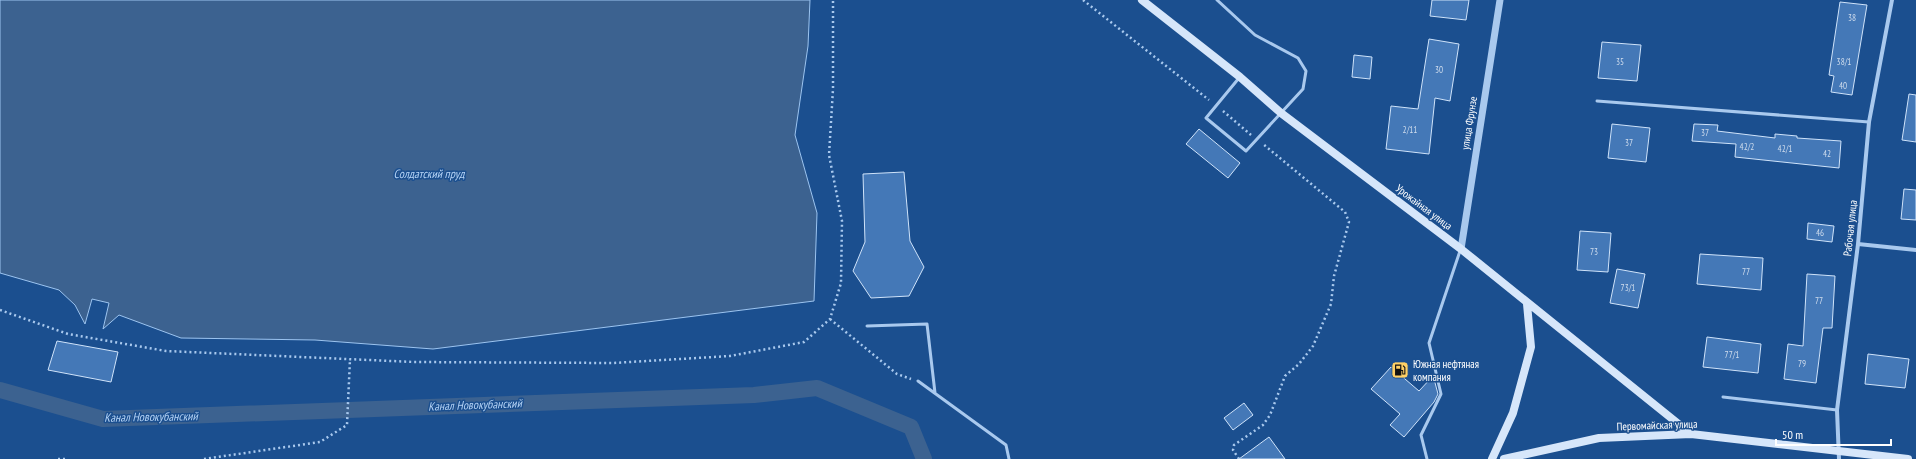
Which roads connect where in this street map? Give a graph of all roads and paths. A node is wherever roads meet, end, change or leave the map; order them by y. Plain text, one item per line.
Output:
1 (833, 0) edge
2 (1083, 0) edge
3 (1142, 0) edge
4 (1217, 0) edge
5 (1500, 0) edge
6 (1892, 0) edge
7 (1240, 77) junction
8 (1597, 101) dead end
9 (1216, 106) junction
10 (1281, 113) junction
11 (1869, 122) junction
12 (1257, 139) junction
13 (1858, 244) junction
14 (1461, 249) junction
15 (1916, 250) edge
16 (1527, 304) junction
17 (0, 310) edge
18 (830, 319) junction
19 (867, 326) dead end
20 (350, 360) junction
21 (918, 381) joint
22 (935, 393) junction
23 (1723, 397) dead end
24 (1837, 410) junction
25 (1691, 434) junction
26 (1839, 455) edge
27 (1531, 456) edge
28 (58, 459) edge
29 (66, 459) edge
30 (204, 459) edge
31 (1009, 459) edge
32 (1239, 459) edge
33 (1427, 459) edge
34 (1492, 459) edge
35 (1504, 459) edge
36 (1908, 459) edge

1 - 18 path
2 - 9 path
3 - 7 main road, Урожайная улица
4 - 10 lane
5 - 14 street, улица Фрунзе
6 - 11 street, Рабочая улица
7 - 9 lane
7 - 10 main road, Урожайная улица
8 - 11 lane
9 - 12 path
9 - 12 lane
10 - 12 lane
10 - 14 main road, Урожайная улица
11 - 13 street, Рабочая улица
12 - 32 path
13 - 15 street
13 - 24 street, Рабочая улица
14 - 16 main road, Урожайная улица
14 - 33 lane
16 - 25 main road, Урожайная улица
16 - 34 main road
17 - 20 path
18 - 20 path
18 - 21 path
19 - 22 lane
20 - 30 path
21 - 22 lane
22 - 31 lane
23 - 24 lane
24 - 26 street, Рабочая улица
25 - 26 main road, Первомайская улица
25 - 27 main road, Первомайская улица
26 - 36 main road, Первомайская улица
27 - 35 main road, Первомайская улица
28 - 29 path

